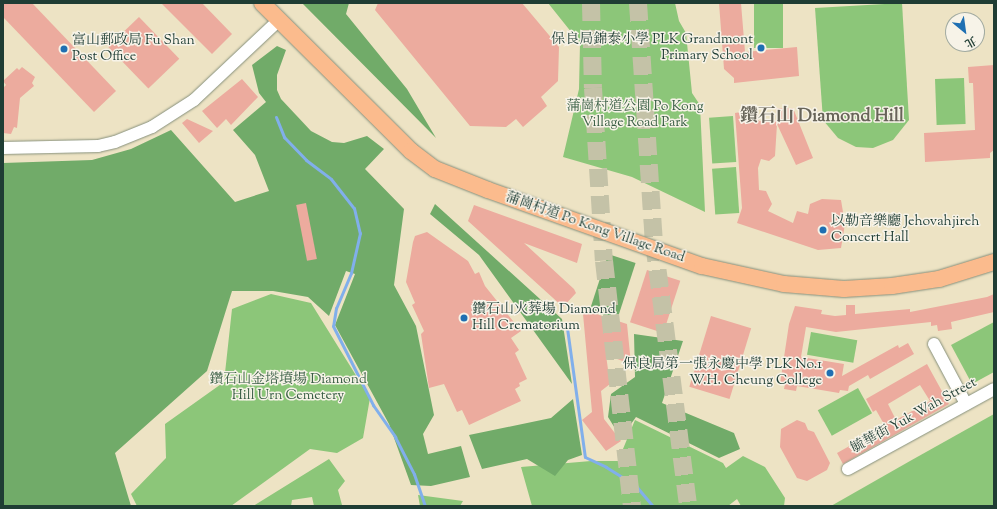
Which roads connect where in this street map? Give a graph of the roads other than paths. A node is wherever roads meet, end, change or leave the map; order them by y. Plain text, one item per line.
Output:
1 (262, 3) edge
2 (279, 20) junction
3 (3, 148) edge
4 (994, 262) edge
5 (934, 344) dead end
6 (994, 389) edge
7 (966, 404) junction
8 (848, 469) dead end

1 - 2 main road, 蒲崗村道 Po Kong Village Road
2 - 3 street
2 - 4 main road, 蒲崗村道 Po Kong Village Road
5 - 7 street
6 - 7 street, 毓華街 Yuk Wah Street
7 - 8 street, 毓華街 Yuk Wah Street

